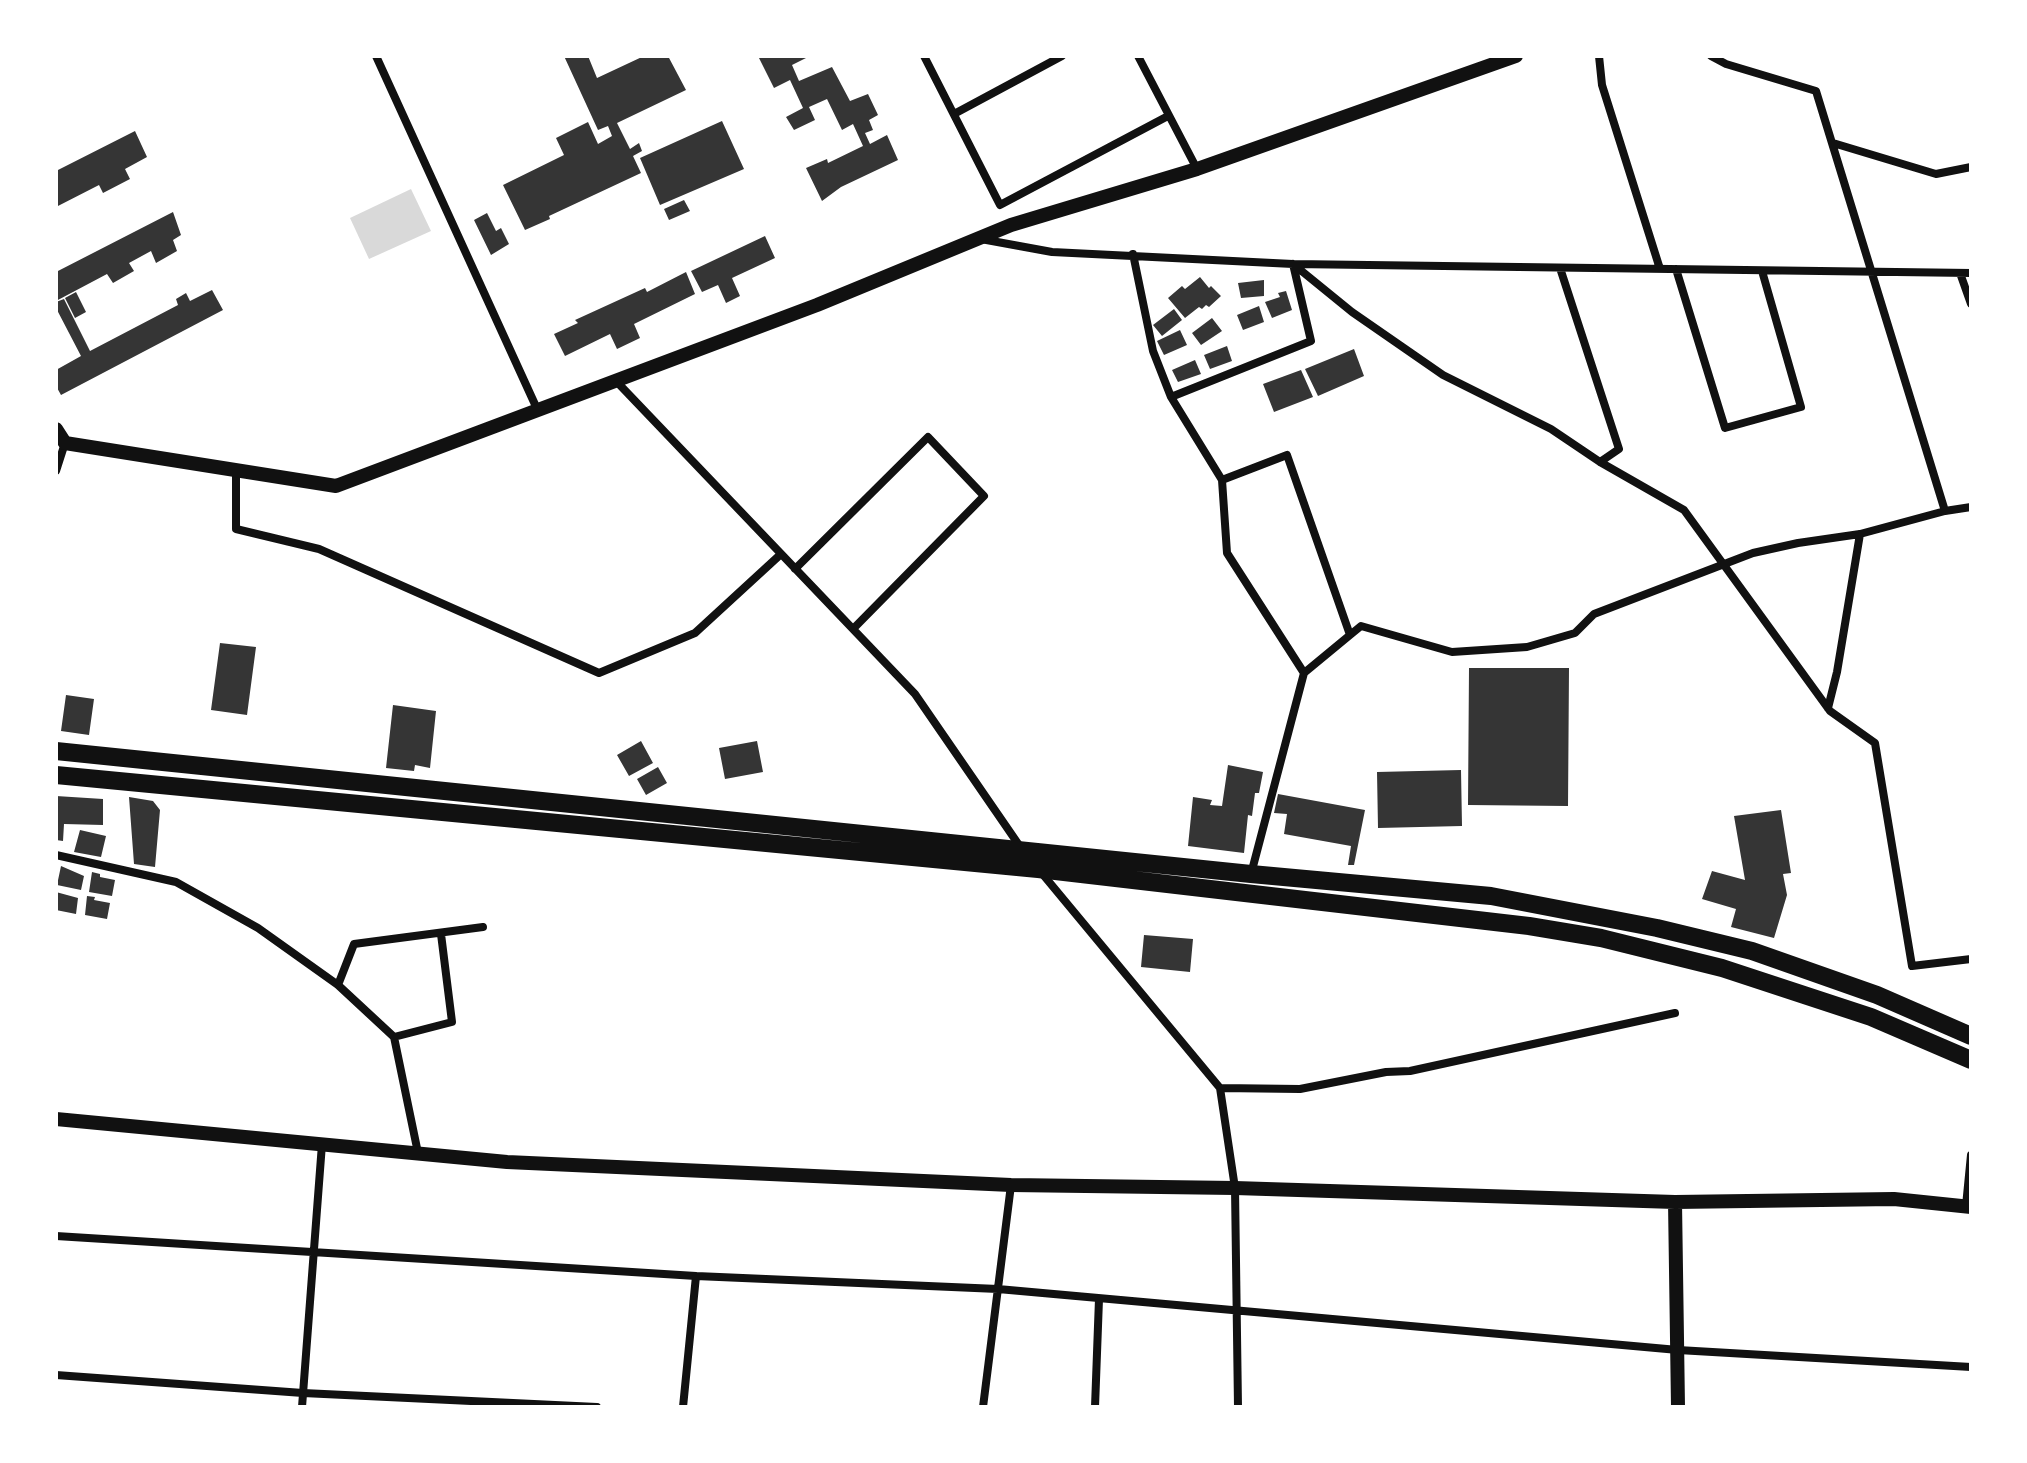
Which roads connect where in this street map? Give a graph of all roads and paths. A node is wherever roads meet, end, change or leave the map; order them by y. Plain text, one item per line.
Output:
1 (376, 56) edge
2 (924, 56) edge
3 (1062, 56) edge
4 (1138, 56) edge
5 (1474, 56) edge
6 (1516, 56) edge
7 (1599, 56) edge
8 (1711, 56) edge
9 (1481, 70) junction
10 (954, 114) junction
11 (1168, 116) junction
12 (1833, 143) junction
13 (1971, 167) edge
14 (1197, 169) junction
15 (977, 239) junction
16 (1133, 254) junction
17 (1293, 264) junction
18 (1560, 268) junction
19 (1660, 269) junction
20 (1676, 269) junction
21 (1762, 271) junction
22 (1872, 273) junction
23 (1960, 273) junction
24 (1971, 273) edge
25 (1971, 304) edge
26 (616, 381) junction
27 (1171, 397) junction
28 (538, 411) junction
29 (56, 429) edge
30 (65, 443) junction
31 (1600, 462) junction
32 (56, 471) edge
33 (236, 472) junction
34 (1222, 480) junction
35 (1971, 507) edge
36 (1945, 511) junction
37 (1860, 534) junction
38 (781, 554) junction
39 (1723, 563) junction
40 (795, 569) junction
41 (853, 629) junction
42 (1350, 635) junction
43 (1304, 673) junction
44 (1828, 708) junction
45 (56, 751) edge
46 (56, 775) edge
47 (1022, 849) junction
48 (56, 855) edge
49 (1038, 869) junction
50 (1251, 874) junction
51 (483, 927) dead end
52 (441, 934) junction
53 (1971, 959) edge
54 (338, 985) junction
55 (1675, 1013) dead end
56 (1971, 1036) edge
57 (394, 1037) junction
58 (1971, 1060) edge
59 (1220, 1088) junction
60 (56, 1119) edge
61 (322, 1144) junction
62 (418, 1153) junction
63 (1971, 1155) edge
64 (1011, 1185) junction
65 (1235, 1188) junction
66 (1675, 1202) junction
67 (1968, 1206) edge
68 (56, 1236) edge
69 (314, 1252) junction
70 (696, 1276) junction
71 (998, 1289) junction
72 (1099, 1299) junction
73 (1236, 1311) junction
74 (1678, 1350) junction
75 (1971, 1367) edge
76 (56, 1375) edge
77 (303, 1393) junction
78 (464, 1404) edge
79 (302, 1407) edge
80 (597, 1407) edge
81 (683, 1407) edge
82 (983, 1407) edge
83 (1095, 1407) edge
84 (1238, 1407) edge
85 (1678, 1407) edge

1 - 28 street
2 - 10 street
3 - 10 street
4 - 11 street
5 - 9 street
6 - 9 street
7 - 19 street
8 - 12 street
9 - 14 street
10 - 11 street
11 - 14 street
12 - 13 street
12 - 22 street
14 - 15 street
15 - 16 street
15 - 26 street
16 - 17 street
16 - 27 street
17 - 18 street
17 - 27 street
17 - 31 street
18 - 19 street
18 - 31 street
19 - 20 street
20 - 21 street
20 - 21 street
21 - 22 street
22 - 23 street
22 - 36 street
23 - 24 street
23 - 25 street
26 - 28 street
26 - 38 street
27 - 34 street
28 - 33 street
29 - 30 street
30 - 32 street
30 - 33 street
31 - 39 street
33 - 38 street
34 - 42 street
34 - 43 street
35 - 36 street
36 - 37 street
37 - 39 street
37 - 44 street
38 - 40 street
39 - 42 street
39 - 44 street
40 - 41 street
40 - 41 street
41 - 47 street
42 - 43 street
43 - 50 street
44 - 53 street
45 - 47 highway
46 - 49 highway
47 - 49 street
47 - 50 highway
48 - 54 street
49 - 58 highway
49 - 59 street
50 - 56 highway
51 - 52 street
52 - 54 street
52 - 57 street
54 - 57 street
55 - 59 street
57 - 62 street
59 - 65 street
60 - 61 street
61 - 62 street
61 - 69 street
62 - 64 street
63 - 67 street
64 - 65 street
64 - 71 street
65 - 66 street
65 - 73 street
66 - 67 street
66 - 74 street
68 - 69 street
69 - 70 street
69 - 77 street
70 - 71 street
70 - 81 street
71 - 72 street
71 - 82 street
72 - 73 street
72 - 83 street
73 - 74 street
73 - 84 street
74 - 75 street
74 - 85 street
76 - 77 street
77 - 78 street
77 - 79 street
78 - 80 street

